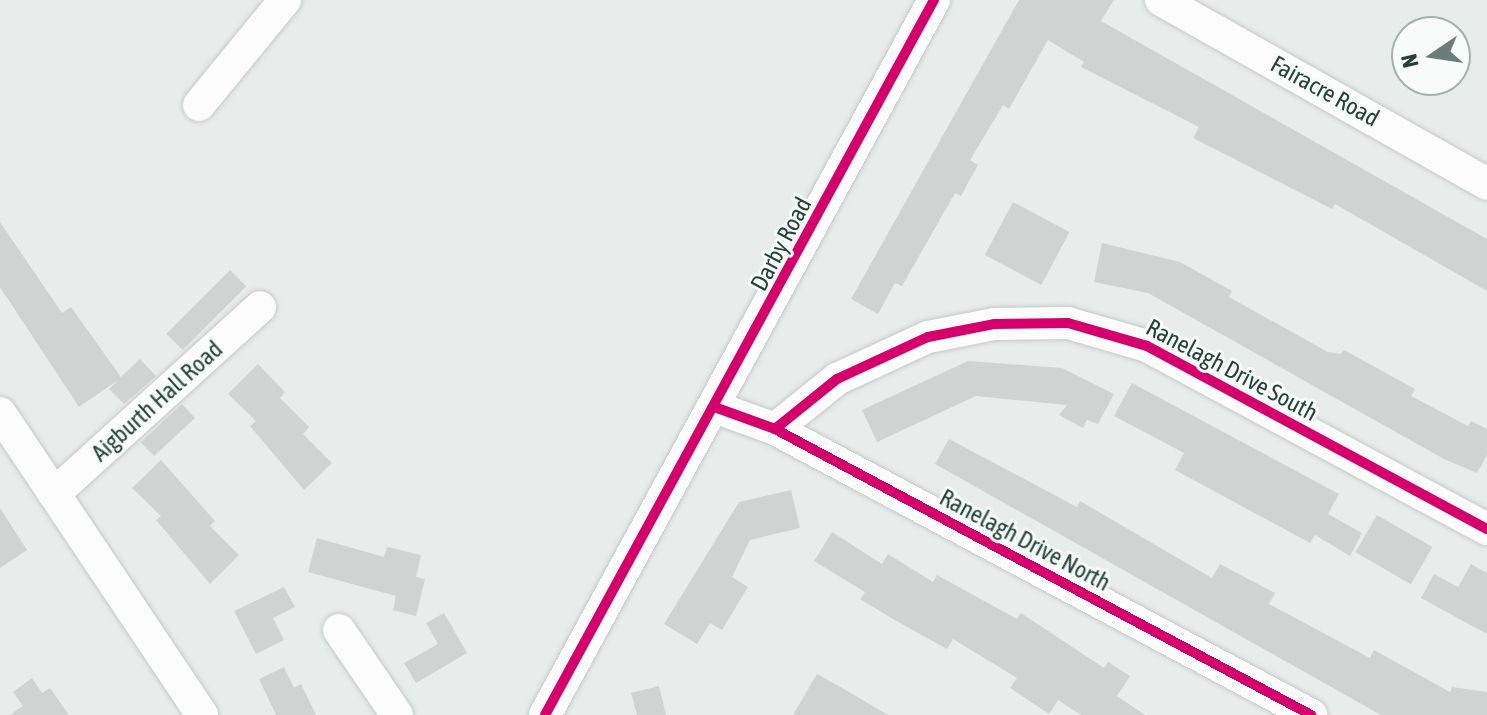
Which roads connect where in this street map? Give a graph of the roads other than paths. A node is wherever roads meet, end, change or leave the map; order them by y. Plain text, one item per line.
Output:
1 (285, 0) edge
2 (934, 0) edge
3 (1161, 0) edge
4 (199, 105) dead end
5 (1487, 184) edge
6 (260, 307) dead end
7 (717, 408) junction
8 (0, 413) edge
9 (775, 429) junction
10 (54, 494) junction
11 (1487, 529) edge
12 (340, 627) dead end
13 (202, 715) edge
14 (397, 715) edge
15 (545, 715) edge
16 (1311, 715) edge

1 - 4 street
2 - 7 street, Darby Road
3 - 5 street, Fairacre Road
6 - 10 street, Aigburth Hall Road
7 - 9 street, Ranelagh Drive North
7 - 15 street, Darby Road
8 - 10 street
9 - 11 street, Ranelagh Drive South
9 - 16 street, Ranelagh Drive North
10 - 13 street
12 - 14 street

